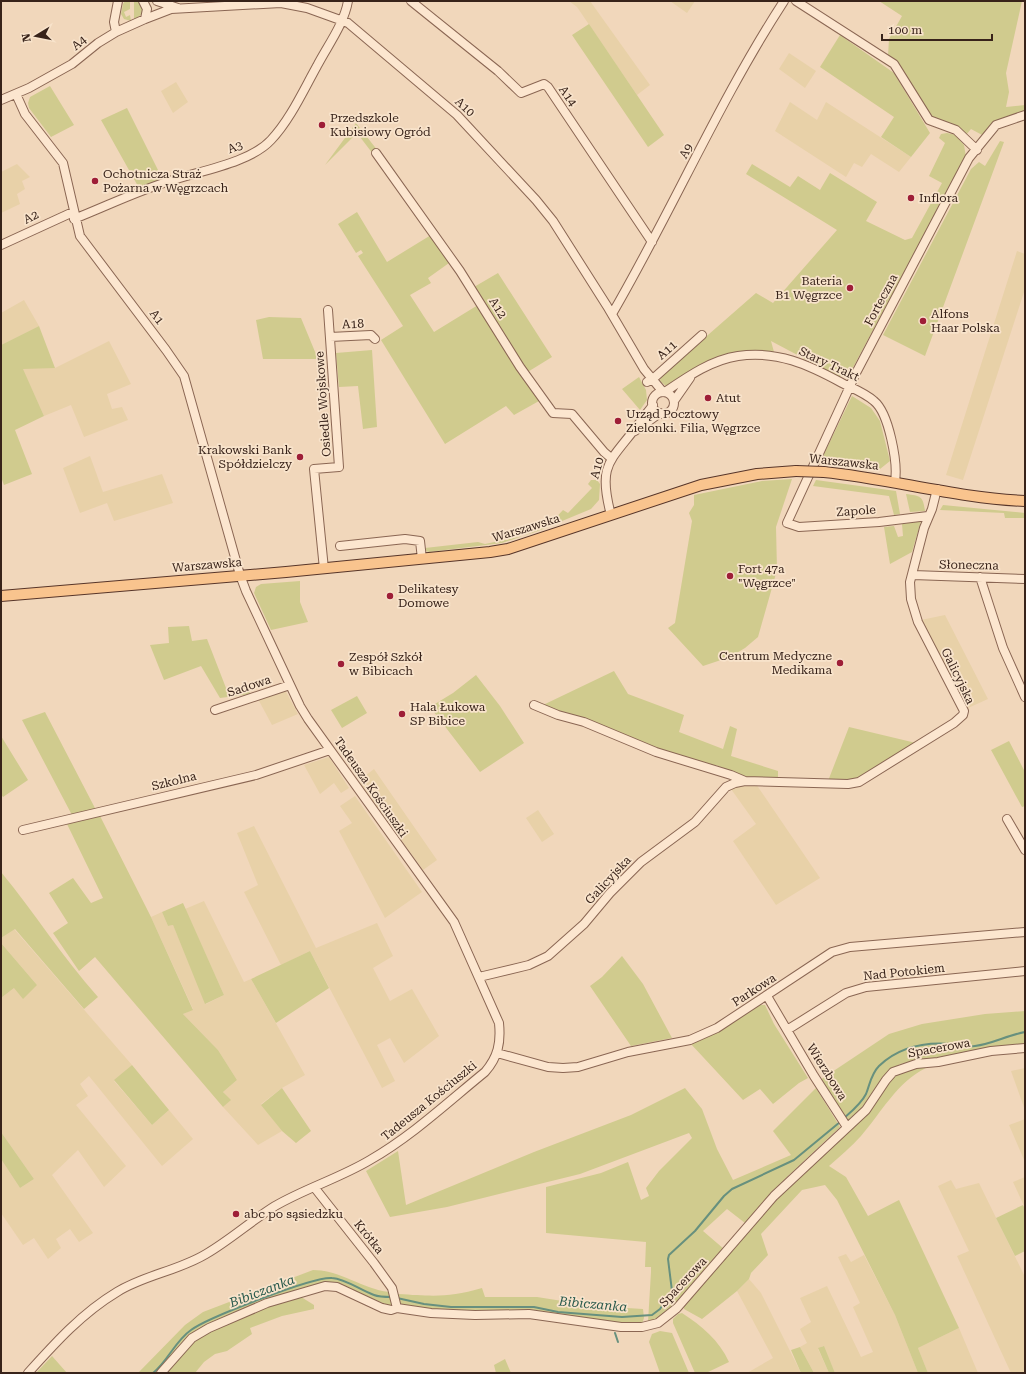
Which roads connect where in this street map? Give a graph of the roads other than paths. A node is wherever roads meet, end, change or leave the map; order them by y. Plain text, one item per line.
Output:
1 (118, 1) edge
2 (143, 1) edge
3 (158, 1) edge
4 (348, 1) edge
5 (411, 1) edge
6 (784, 1) edge
7 (796, 1) edge
8 (178, 8) junction
9 (145, 19) junction
10 (342, 21) junction
11 (116, 32) junction
12 (16, 94) junction
13 (1, 100) edge
14 (1025, 115) edge
15 (977, 150) junction
16 (376, 153) dead end
17 (74, 215) junction
18 (652, 242) junction
19 (1, 245) edge
20 (328, 310) dead end
21 (612, 314) junction
22 (702, 335) dead end
23 (330, 337) junction
24 (375, 339) dead end
25 (692, 376) junction
26 (650, 380) junction
27 (850, 387) junction
28 (664, 392) junction
29 (653, 401) junction
30 (674, 402) junction
31 (660, 413) junction
32 (632, 434) junction
33 (611, 458) junction
34 (895, 481) junction
35 (937, 489) junction
36 (1025, 501) edge
37 (611, 515) junction
38 (928, 516) junction
39 (787, 523) joint
40 (340, 546) dead end
41 (422, 559) junction
42 (324, 569) junction
43 (240, 575) junction
44 (913, 575) junction
45 (980, 577) junction
46 (1025, 579) edge
47 (1, 596) edge
48 (290, 684) junction
49 (1025, 697) edge
50 (534, 705) dead end
51 (215, 710) dead end
52 (330, 750) junction
53 (745, 781) junction
54 (1007, 819) dead end
55 (23, 830) dead end
56 (1025, 850) edge
57 (1025, 932) edge
58 (1025, 972) edge
59 (479, 977) junction
60 (767, 996) junction
61 (787, 1030) junction
62 (1025, 1048) edge
63 (497, 1053) junction
64 (846, 1125) junction
65 (314, 1186) junction
66 (396, 1301) junction
67 (28, 1373) edge
68 (162, 1373) edge

1 - 11 street
2 - 9 street
3 - 8 street, A10
4 - 10 street, A3
5 - 18 street, A14
6 - 18 street, A9
7 - 15 street
8 - 9 street, A10
8 - 10 street, A10
9 - 11 street, A10
10 - 17 street, A3
10 - 21 street, A10
11 - 12 street, A4
12 - 13 street, A4
12 - 17 street, A1
14 - 15 street, Forteczna
15 - 27 street, Forteczna
16 - 33 street, A12
17 - 19 street, A2
17 - 43 street, A1
18 - 21 street, A9
20 - 23 street, Osiedle Wojskowe
21 - 26 street, A10
22 - 26 street, A11
23 - 24 street, A18
23 - 42 street, Osiedle Wojskowe
25 - 27 street, Stary Trakt
25 - 28 street, Stary Trakt
25 - 30 street, Stary Trakt
26 - 28 street, A10
26 - 29 street, A10
27 - 34 street, Stary Trakt
27 - 39 street, Forteczna
28 - 29 street
28 - 30 street
29 - 31 street
29 - 32 street, A10
30 - 31 street
31 - 32 street, A10
32 - 33 street, A10
33 - 37 street, A10
34 - 35 main road, Warszawska
34 - 37 main road, Warszawska, bridge
35 - 36 main road, Warszawska
35 - 38 street, Galicyjska
37 - 41 main road, Warszawska
38 - 39 street, Zapole
38 - 44 street, Galicyjska
40 - 41 street
41 - 42 main road, Warszawska
42 - 43 main road, Warszawska
43 - 47 main road, Warszawska
43 - 48 street, Tadeusza Kościuszki
44 - 45 street, Słoneczna
44 - 53 street, Galicyjska
45 - 46 street, Słoneczna
45 - 49 street
48 - 51 street, Sadowa
48 - 52 street, Tadeusza Kościuszki
50 - 53 street, Galicyjska
52 - 55 street, Szkolna
52 - 59 street, Tadeusza Kościuszki
53 - 59 street, Galicyjska
54 - 56 street
57 - 60 street, Parkowa
58 - 61 street, Nad Potokiem
59 - 63 street, Tadeusza Kościuszki
60 - 61 street
60 - 63 street, Parkowa
61 - 64 street, Wierzbowa
62 - 64 street, Spacerowa
63 - 65 street, Tadeusza Kościuszki
64 - 66 street, Spacerowa
65 - 66 street, Krótka
65 - 67 street, Tadeusza Kościuszki
66 - 68 street, Spacerowa

